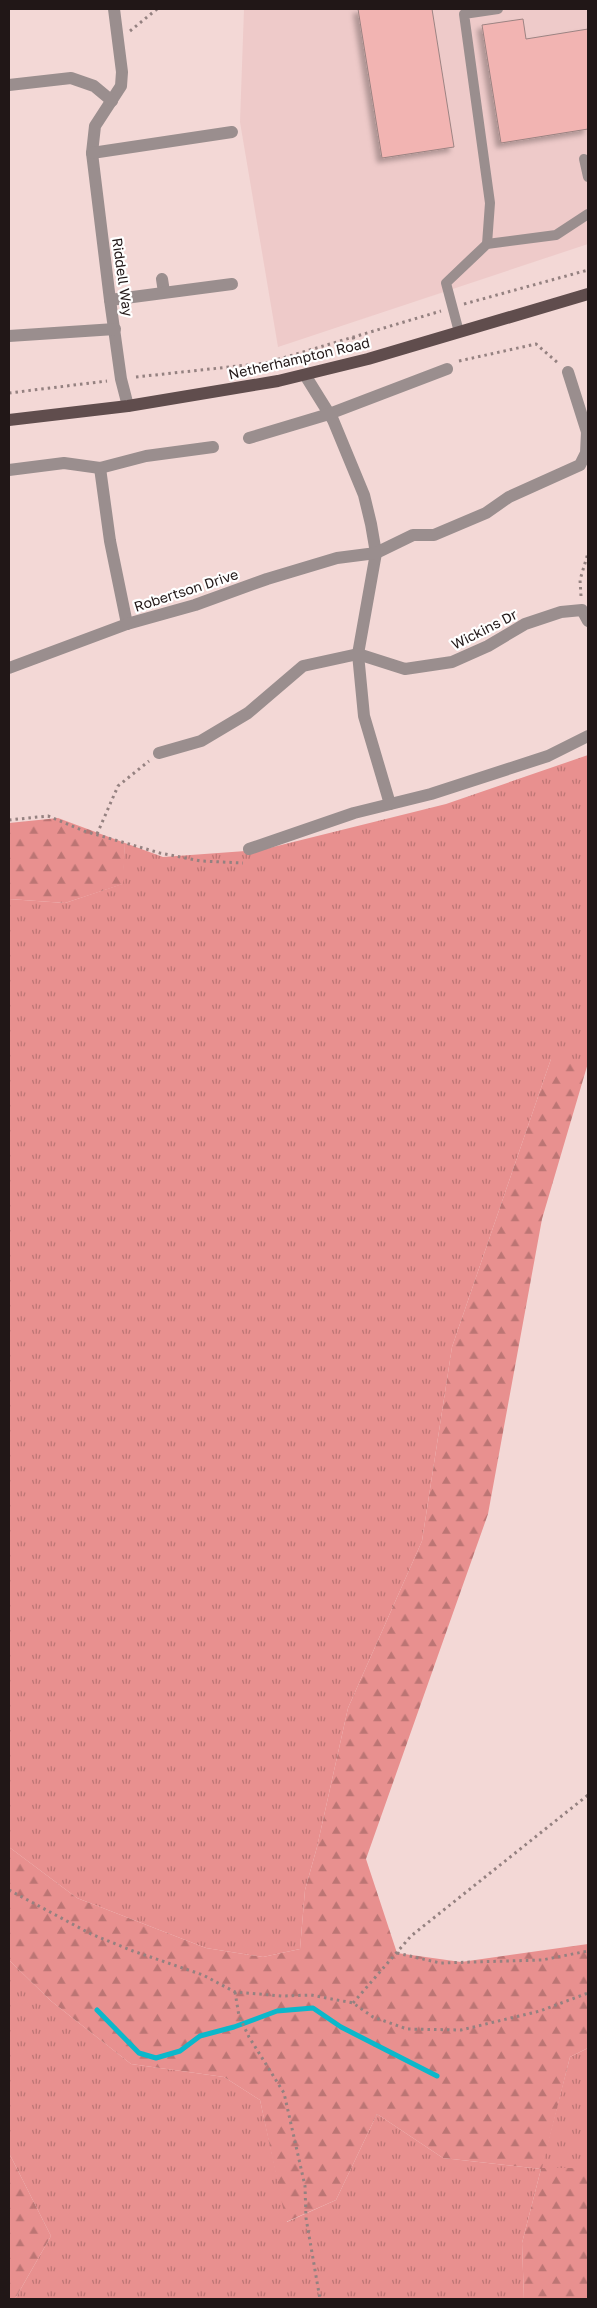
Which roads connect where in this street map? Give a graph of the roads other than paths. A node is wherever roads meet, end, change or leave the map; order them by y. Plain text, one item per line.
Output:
1 (114, 9) edge
2 (498, 9) edge
3 (463, 11) edge
4 (9, 85) edge
5 (112, 101) junction
6 (232, 132) dead end
7 (92, 152) junction
8 (584, 158) dead end
9 (588, 177) edge
10 (588, 214) edge
11 (487, 244) junction
12 (232, 284) dead end
13 (588, 294) edge
14 (110, 300) junction
15 (115, 329) junction
16 (459, 332) junction
17 (9, 336) edge
18 (447, 370) dead end
19 (568, 372) dead end
20 (305, 375) junction
21 (128, 406) junction
22 (329, 414) junction
23 (9, 420) edge
24 (249, 438) dead end
25 (213, 447) dead end
26 (100, 468) junction
27 (9, 470) edge
28 (376, 553) junction
29 (585, 616) edge
30 (127, 624) junction
31 (358, 654) junction
32 (9, 668) edge
33 (588, 736) edge
34 (159, 753) road end
35 (390, 804) junction
36 (249, 848) road end

1 - 5 street, Riddell Way
2 - 3 lane
3 - 11 lane
4 - 5 street
5 - 7 street, Riddell Way
6 - 7 street
7 - 14 street, Riddell Way
8 - 9 lane
10 - 11 lane
11 - 16 lane
12 - 14 street
13 - 16 main road, Netherhampton Road
14 - 15 street, Riddell Way
15 - 17 street
15 - 21 street, Riddell Way
16 - 20 main road, Netherhampton Road
18 - 22 street
19 - 28 street, Robertson Drive
20 - 21 main road, Netherhampton Road
20 - 22 street
21 - 23 main road, Netherhampton Road
22 - 24 street
22 - 28 street
25 - 26 street
26 - 27 street
26 - 30 street
28 - 30 street, Robertson Drive
28 - 31 street
29 - 31 street, Wickins Dr
30 - 32 street, Robertson Drive
31 - 34 street
31 - 35 street
33 - 35 street
35 - 36 street

